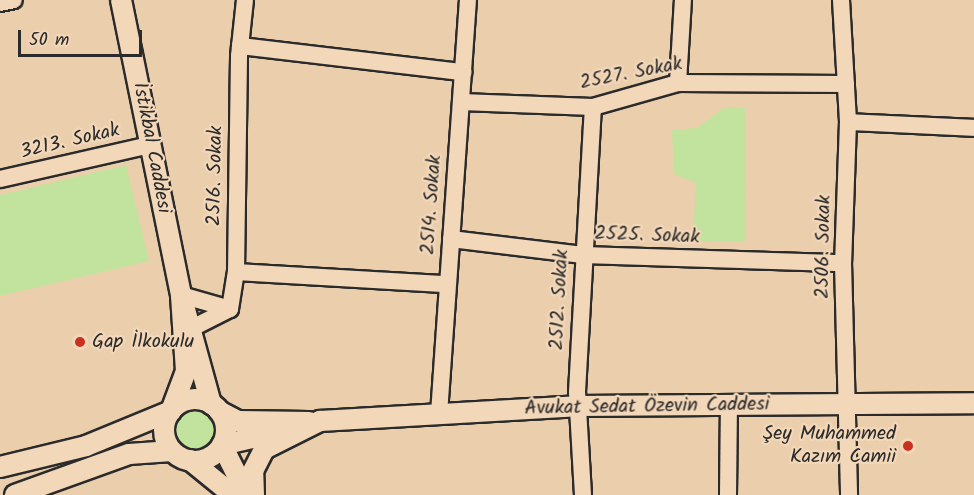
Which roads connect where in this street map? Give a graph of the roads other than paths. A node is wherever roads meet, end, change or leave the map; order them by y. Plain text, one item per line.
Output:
1 (14, 0) edge
2 (121, 0) edge
3 (245, 0) edge
4 (468, 0) edge
5 (683, 0) edge
6 (841, 0) edge
7 (0, 3) edge
8 (240, 46) junction
9 (463, 72) junction
10 (678, 83) junction
11 (846, 84) junction
12 (461, 102) junction
13 (593, 107) junction
14 (848, 122) junction
15 (974, 128) edge
16 (150, 145) junction
17 (0, 180) edge
18 (451, 239) junction
19 (583, 255) junction
20 (843, 263) junction
21 (236, 272) junction
22 (447, 284) junction
23 (181, 295) junction
24 (230, 309) junction
25 (192, 328) junction
26 (974, 403) edge
27 (729, 404) junction
28 (847, 404) junction
29 (577, 406) junction
30 (215, 408) junction
31 (171, 411) junction
32 (439, 414) junction
33 (320, 422) junction
34 (222, 445) junction
35 (172, 451) junction
36 (190, 460) junction
37 (0, 467) edge
38 (15, 495) edge
39 (233, 495) edge
40 (247, 495) edge
41 (254, 495) edge
42 (582, 495) edge
43 (728, 495) edge
44 (849, 495) edge

1 - 7 street
2 - 16 street, İstikbal Caddesi
3 - 8 street, 2516. Sokak
4 - 9 street, 2514. Sokak
5 - 10 street
6 - 11 street, 2506. Sokak
8 - 9 street
8 - 21 street, 2516. Sokak
9 - 12 street, 2514. Sokak
10 - 11 street, 2527. Sokak
10 - 13 street, 2527. Sokak
11 - 14 street, 2506. Sokak
12 - 13 street, 2527. Sokak
12 - 18 street, 2514. Sokak
13 - 19 street, 2512. Sokak
14 - 15 street
14 - 20 street, 2506. Sokak
16 - 17 street, 3213. Sokak
16 - 23 street, İstikbal Caddesi
18 - 19 street, 2525. Sokak
18 - 22 street, 2514. Sokak
19 - 20 street, 2525. Sokak
19 - 29 street, 2512. Sokak
20 - 28 street, 2506. Sokak
21 - 22 street
21 - 24 street, 2516. Sokak
22 - 32 street, 2514. Sokak
23 - 24 street
23 - 25 street
23 - 31 street
24 - 25 street
25 - 30 street
26 - 28 street, Avukat Sedat Özevin Caddesi
27 - 28 street, Avukat Sedat Özevin Caddesi
27 - 29 street, Avukat Sedat Özevin Caddesi
27 - 43 street
28 - 44 street, 2506. Sokak
29 - 32 street, Avukat Sedat Özevin Caddesi
29 - 42 street, 2512. Sokak
30 - 31 street
30 - 33 street, Avukat Sedat Özevin Caddesi
30 - 34 street
31 - 35 street
31 - 37 street
32 - 33 street, Avukat Sedat Özevin Caddesi
33 - 34 street, Avukat Sedat Özevin Caddesi
33 - 41 street
34 - 36 street
34 - 40 street
35 - 36 street
35 - 38 street
36 - 39 street

